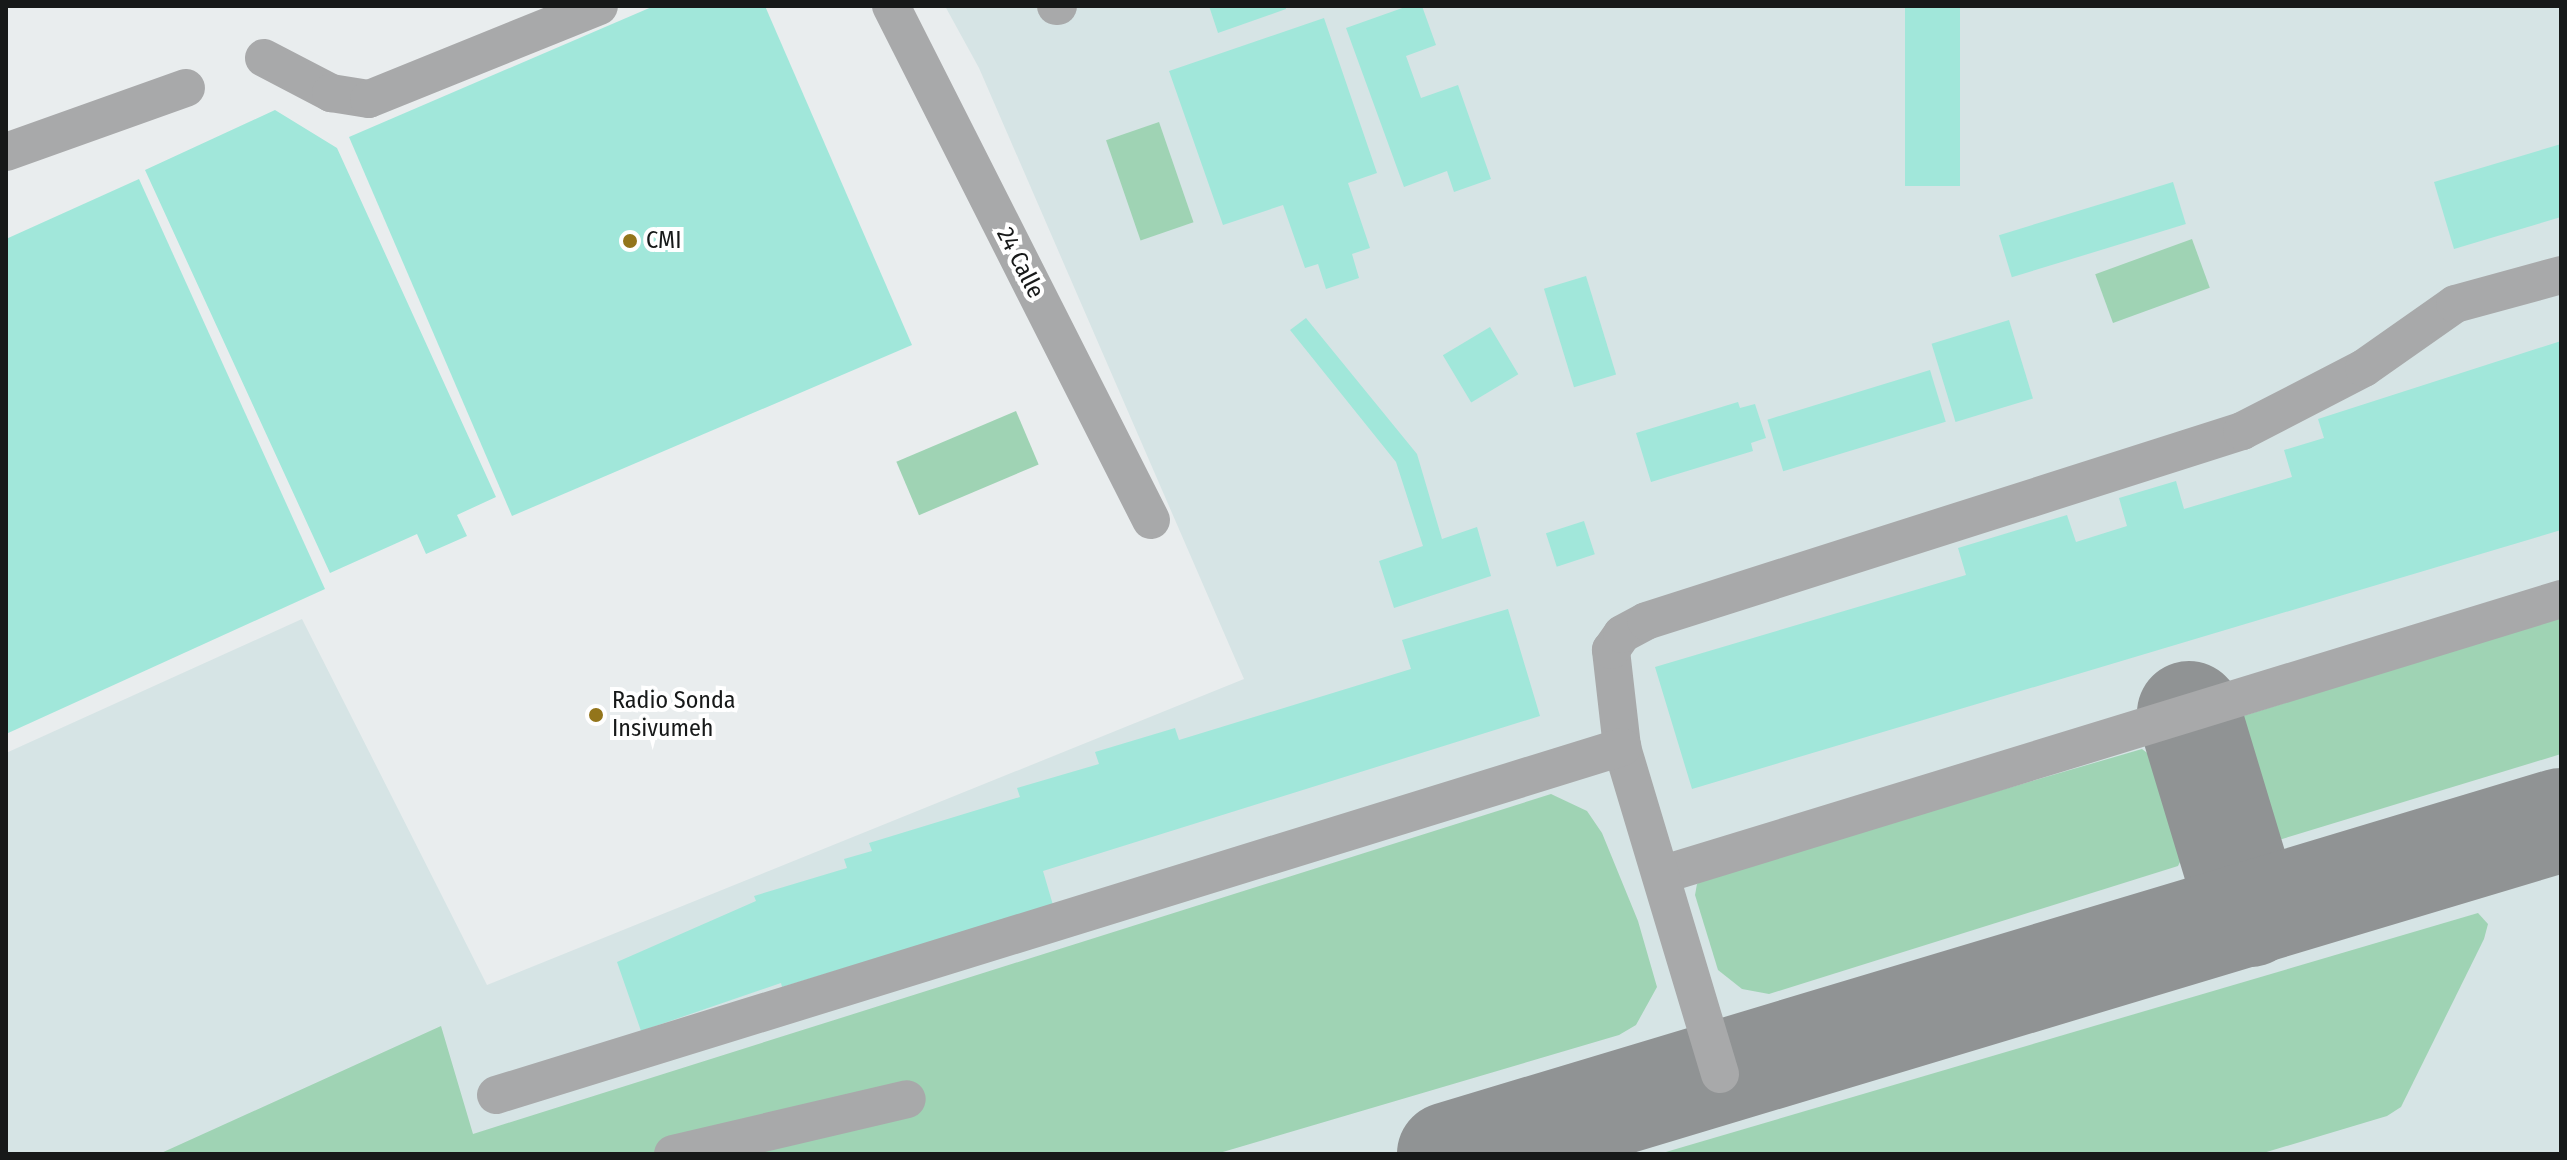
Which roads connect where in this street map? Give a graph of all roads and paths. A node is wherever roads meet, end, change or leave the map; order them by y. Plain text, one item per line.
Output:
1 (599, 6) edge
2 (891, 6) edge
3 (264, 58) dead end
4 (186, 88) dead end
5 (6, 152) edge
6 (2561, 275) edge
7 (1151, 520) dead end
8 (2561, 599) edge
9 (1622, 747) junction
10 (1661, 875) junction
11 (1720, 1074) dead end
12 (496, 1095) dead end
13 (907, 1099) dead end
14 (673, 1154) edge

1 - 3 street
2 - 7 street, 24 Calle
4 - 5 street
6 - 9 street
8 - 10 street
9 - 10 street
9 - 12 street
10 - 11 street
13 - 14 street

